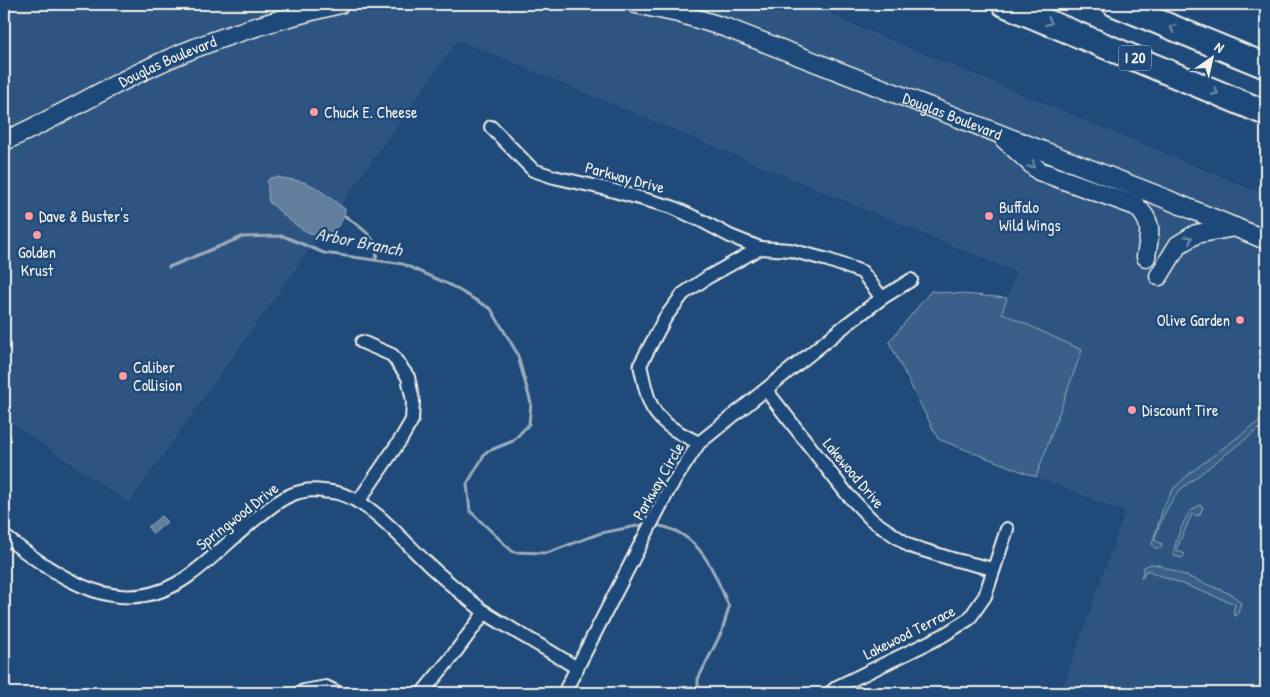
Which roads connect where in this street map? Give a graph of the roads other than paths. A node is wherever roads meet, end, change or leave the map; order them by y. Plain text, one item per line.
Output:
1 (340, 4) edge
2 (636, 4) edge
3 (1004, 4) edge
4 (1116, 4) edge
5 (1266, 66) edge
6 (1266, 113) edge
7 (491, 127) dead end
8 (996, 132) junction
9 (4, 141) edge
10 (1236, 227) junction
11 (1262, 238) edge
12 (760, 248) junction
13 (1146, 257) dead end
14 (1159, 276) dead end
15 (911, 280) dead end
16 (882, 298) junction
17 (362, 342) dead end
18 (766, 390) junction
19 (699, 443) junction
20 (358, 502) junction
21 (1007, 529) dead end
22 (4, 536) edge
23 (993, 569) junction
24 (485, 612) junction
25 (577, 668) junction
26 (299, 693) edge
27 (338, 693) edge
28 (422, 693) edge
29 (564, 693) edge
30 (830, 693) edge

1 - 9 main road, Douglas Boulevard
2 - 8 main road, Douglas Boulevard
3 -> 6 highway, I 20
5 -> 4 highway
7 - 12 street, Parkway Drive
8 - 10 main road, Douglas Boulevard
8 -> 13 main road
10 - 11 main road, Douglas Boulevard
14 -> 10 main road
12 - 16 street, Parkway Drive
12 - 19 street
15 - 16 street, Parkway Circle
16 - 18 street, Parkway Circle
17 - 20 street
18 - 19 street, Parkway Circle
18 - 23 street, Lakewood Drive
19 - 25 street, Parkway Circle
20 - 22 street, Springwood Drive
20 - 24 street, Springwood Drive
21 - 23 street, Lakewood Terrace
23 - 30 street, Lakewood Terrace
24 - 25 street, Springwood Drive
24 - 28 street
25 - 29 street, Parkway Circle
26 - 27 street

